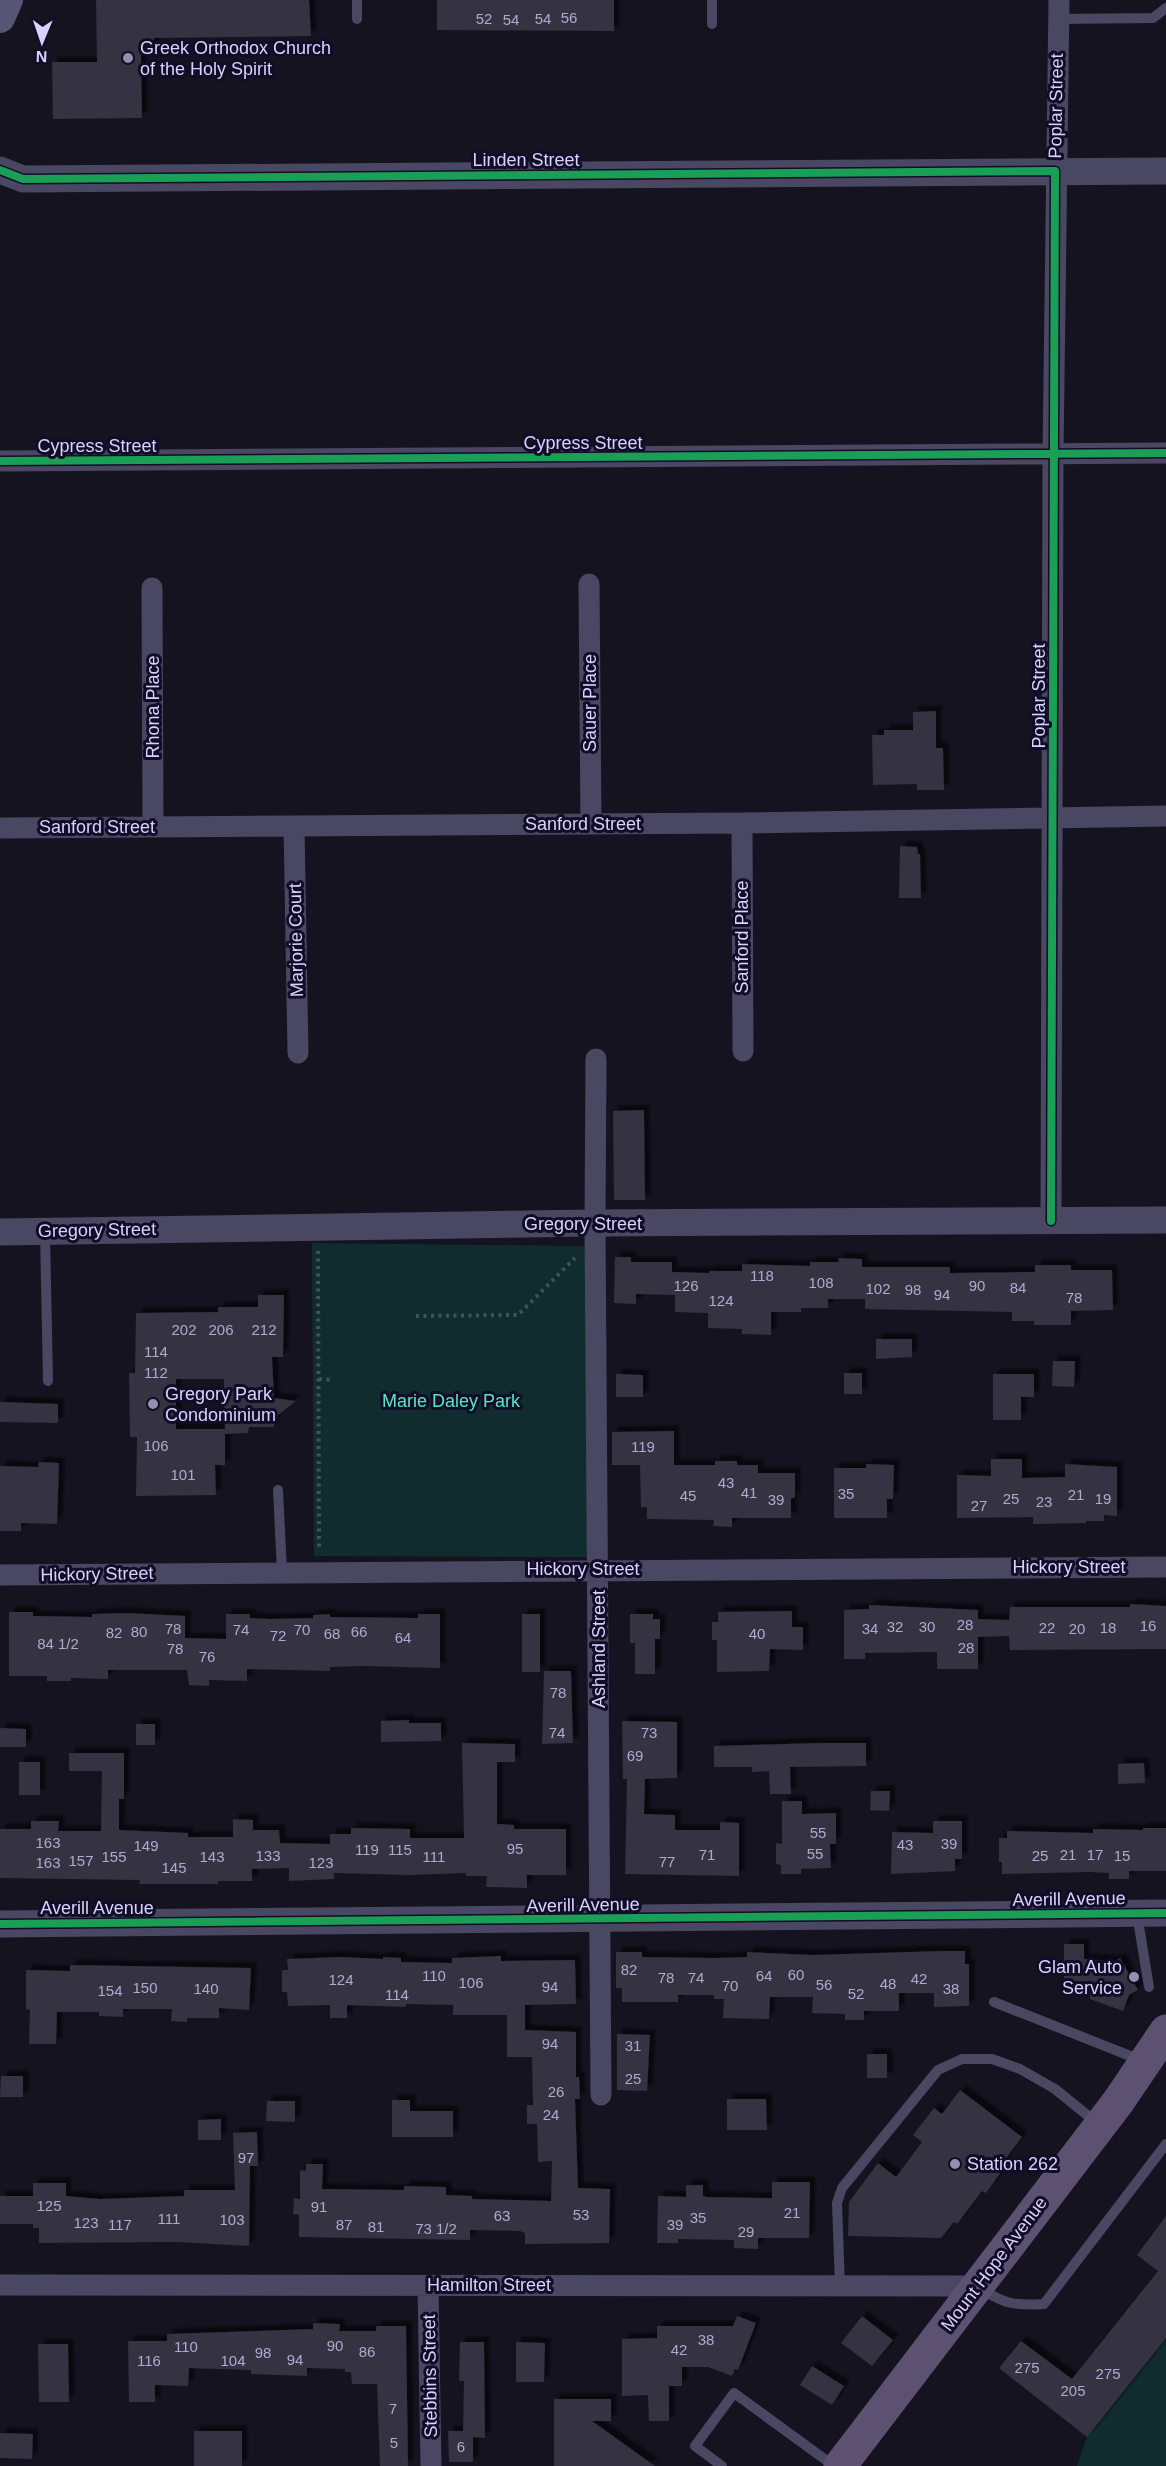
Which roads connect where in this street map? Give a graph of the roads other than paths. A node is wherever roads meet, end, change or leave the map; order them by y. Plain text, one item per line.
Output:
1 (8, 0) edge
2 (357, 0) edge
3 (712, 0) edge
4 (1166, 8) edge
5 (1058, 10) edge
6 (0, 18) edge
7 (357, 19) dead end
8 (712, 24) dead end
9 (0, 170) edge
10 (1055, 171) junction
11 (1166, 171) edge
12 (1166, 453) edge
13 (1053, 454) junction
14 (0, 461) edge
15 (589, 584) dead end
16 (152, 588) dead end
17 (1166, 816) edge
18 (1054, 818) junction
19 (591, 823) junction
20 (742, 823) junction
21 (294, 826) junction
22 (153, 827) junction
23 (0, 828) edge
24 (743, 1051) dead end
25 (298, 1053) dead end
26 (596, 1059) dead end
27 (1052, 1221) junction
28 (1166, 1221) edge
29 (595, 1223) junction
30 (45, 1231) junction
31 (0, 1232) edge
32 (48, 1381) dead end
33 (278, 1490) dead end
34 (1166, 1567) edge
35 (599, 1569) junction
36 (282, 1572) junction
37 (0, 1575) edge
38 (1166, 1913) edge
39 (1137, 1914) junction
40 (600, 1920) junction
41 (0, 1924) edge
42 (1149, 1987) dead end
43 (994, 2002) dead end
44 (1166, 2031) edge
45 (1146, 2062) junction
46 (601, 2095) dead end
47 (1100, 2125) junction
48 (1166, 2144) edge
49 (0, 2285) edge
50 (428, 2286) junction
51 (840, 2286) junction
52 (977, 2286) junction
53 (431, 2466) edge
54 (722, 2466) edge
55 (834, 2466) edge
56 (840, 2466) edge

1 - 6 main road
2 - 7 lane
3 - 8 lane
4 - 5 lane
5 - 10 street, Poplar Street
9 - 10 street, Linden Street
10 - 11 street, Linden Street
10 - 13 street, Poplar Street
12 - 13 street, Cypress Street
13 - 14 street, Cypress Street
13 - 18 street, Poplar Street
15 - 19 street, Sauer Place
16 - 22 street, Rhona Place
17 - 18 street, Sanford Street
18 - 20 street, Sanford Street
18 - 27 street, Poplar Street
19 - 20 street, Sanford Street
19 - 21 street, Sanford Street
20 - 24 street, Sanford Place
21 - 22 street, Sanford Street
21 - 25 street, Marjorie Court
22 - 23 street, Sanford Street
26 - 29 street, Ashland Street
27 - 28 street, Gregory Street
27 - 29 street, Gregory Street
29 - 30 street, Gregory Street
29 - 35 street, Ashland Street
30 - 31 street, Gregory Street
30 - 32 lane
33 - 36 lane
34 - 35 street, Hickory Street
35 - 36 street, Hickory Street
35 - 40 street, Ashland Street
36 - 37 street, Hickory Street
38 - 39 street, Averill Avenue
39 - 40 street, Averill Avenue
39 - 42 lane
40 - 41 street, Averill Avenue
40 - 46 street, Ashland Street
43 - 45 lane
44 - 45 main road, Mount Hope Avenue
45 - 47 main road, Mount Hope Avenue
47 - 51 lane
47 - 52 main road, Mount Hope Avenue
48 - 52 lane
49 - 50 street, Hamilton Street
50 - 51 street, Hamilton Street
50 - 53 street, Stebbins Street
51 - 52 street, Hamilton Street
52 - 56 main road, Mount Hope Avenue
54 - 55 lane

